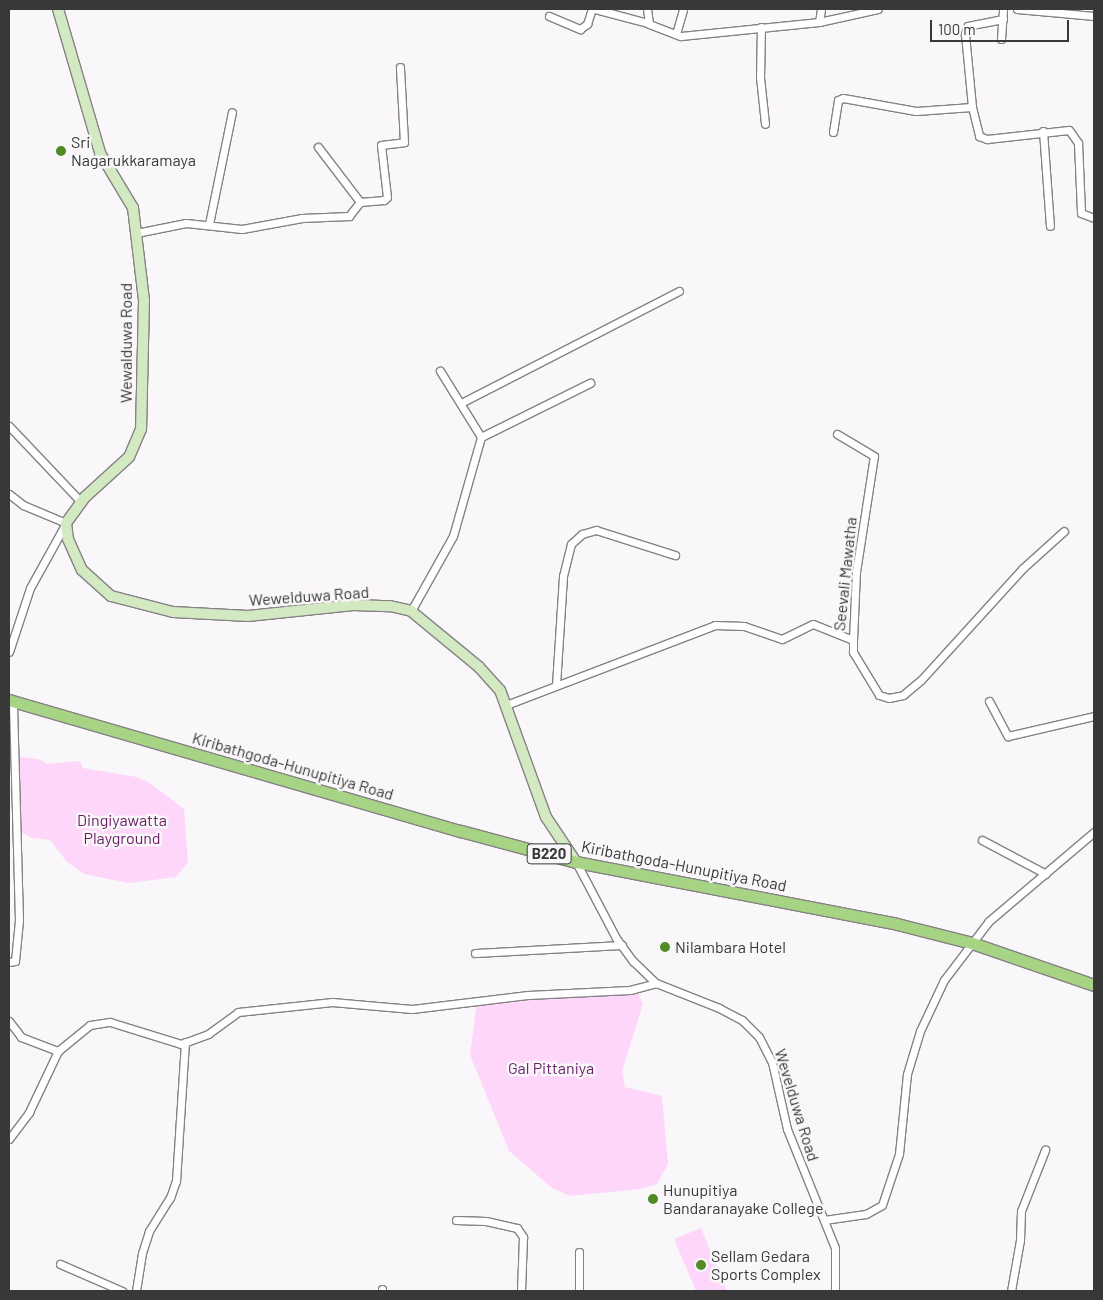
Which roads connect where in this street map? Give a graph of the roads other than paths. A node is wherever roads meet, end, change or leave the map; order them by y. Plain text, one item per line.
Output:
1 (58, 9) edge
2 (593, 9) edge
3 (647, 9) edge
4 (683, 9) edge
5 (821, 9) edge
6 (878, 9) edge
7 (1003, 9) edge
8 (1017, 9) edge
9 (549, 16) dead end
10 (1094, 16) edge
11 (1003, 19) junction
12 (819, 22) junction
13 (648, 23) junction
14 (760, 27) junction
15 (676, 34) junction
16 (1001, 39) dead end
17 (400, 67) dead end
18 (972, 107) junction
19 (232, 112) dead end
20 (765, 124) dead end
21 (1043, 131) junction
22 (833, 132) dead end
23 (318, 147) dead end
24 (360, 202) junction
25 (1094, 218) edge
26 (208, 224) junction
27 (1050, 226) dead end
28 (136, 233) junction
29 (679, 291) dead end
30 (440, 371) dead end
31 (590, 383) dead end
32 (461, 403) junction
33 (9, 426) edge
34 (837, 434) dead end
35 (481, 437) junction
36 (9, 494) edge
37 (81, 502) junction
38 (66, 523) junction
39 (1064, 531) dead end
40 (675, 555) dead end
41 (411, 612) junction
42 (853, 640) junction
43 (9, 652) edge
44 (556, 685) junction
45 (11, 700) edge
46 (988, 701) dead end
47 (506, 705) junction
48 (1094, 716) edge
49 (1094, 832) edge
50 (982, 840) dead end
51 (576, 862) junction
52 (1046, 874) junction
53 (972, 943) junction
54 (622, 945) junction
55 (475, 953) dead end
56 (9, 962) edge
57 (656, 983) junction
58 (1094, 985) edge
59 (9, 1021) edge
60 (185, 1042) junction
61 (58, 1051) junction
62 (9, 1138) edge
63 (1045, 1150) dead end
64 (456, 1220) dead end
65 (824, 1220) junction
66 (578, 1252) dead end
67 (60, 1264) dead end
68 (122, 1291) edge
69 (136, 1291) edge
70 (521, 1291) edge
71 (579, 1291) edge
72 (835, 1291) edge
73 (1011, 1291) edge

1 - 28 street, Wewalduwa Road
2 - 9 street
2 - 13 street
3 - 13 street
4 - 15 street
5 - 12 street
6 - 12 street
7 - 11 street
8 - 10 street
11 - 16 street
11 - 18 street
12 - 14 street
13 - 15 street
14 - 15 street
14 - 20 street
17 - 24 street
18 - 21 street
18 - 22 street
19 - 26 street
21 - 25 street
21 - 27 street
23 - 24 street
24 - 26 street
26 - 28 street
28 - 37 street, Wewalduwa Road
29 - 32 street
30 - 32 street
31 - 35 street
32 - 35 street
33 - 37 street
34 - 42 street, Seevali Mawatha
35 - 41 street
36 - 38 street
37 - 38 street, Wewalduwa Road
38 - 41 street, Wewelduwa Road
38 - 43 street, Wewalduwa Road
39 - 42 street
40 - 44 street
41 - 47 street, Wewelduwa Road
42 - 44 street, Seevali Mawatha
44 - 47 street, Seevali Mawatha
45 - 51 main road, Kiribathgoda-Hunupitiya Road / B220
45 - 56 street
46 - 48 street
47 - 51 street, Wewelduwa Road
49 - 52 street
50 - 52 street
51 - 53 main road, Kiribathgoda-Hunupitiya Road / B220
51 - 54 street, Wevelduwa Road
52 - 53 street
53 - 58 main road, Kiribathgoda-Hunupitiya Road / B220
53 - 65 street
54 - 55 street
54 - 57 street, Wevelduwa Road
57 - 60 street
57 - 65 street, Wevelduwa Road
59 - 61 street
60 - 61 street
60 - 69 street
61 - 62 street
63 - 73 street
64 - 70 street
65 - 72 street, Wevelduwa Road
66 - 71 street
67 - 68 street

